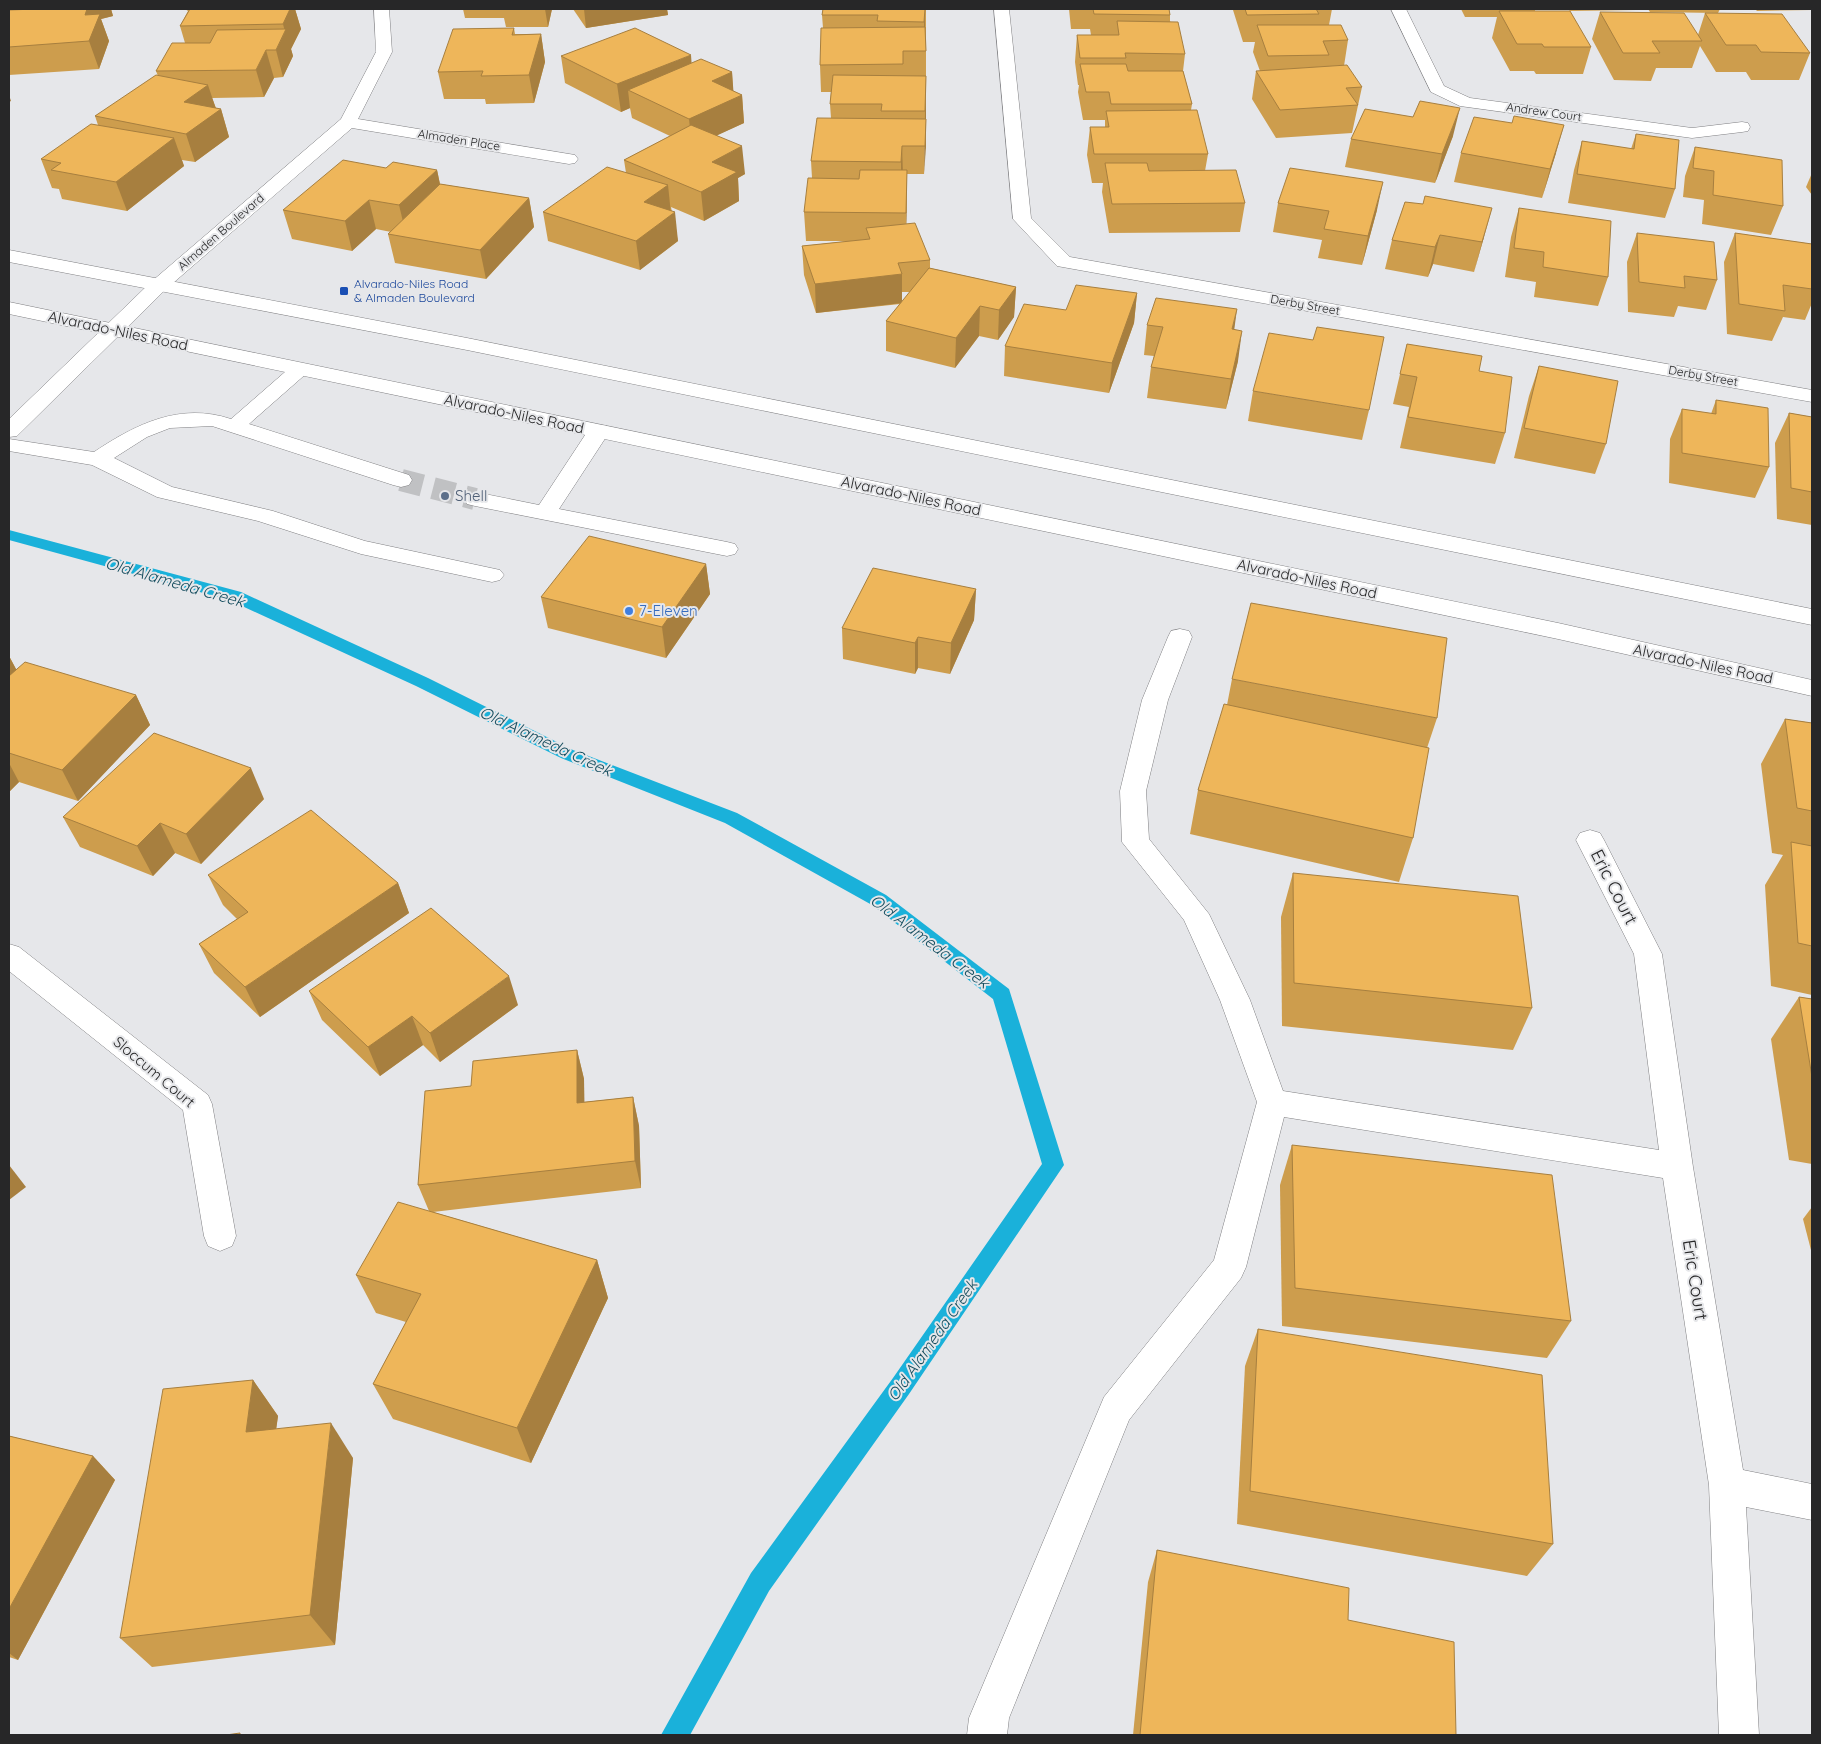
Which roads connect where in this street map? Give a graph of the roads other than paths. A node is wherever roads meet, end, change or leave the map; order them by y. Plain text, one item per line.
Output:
1 (381, 9) edge
2 (1001, 9) edge
3 (1398, 9) edge
4 (348, 122) junction
5 (1742, 127) dead end
6 (569, 159) dead end
7 (9, 256) edge
8 (158, 286) junction
9 (9, 308) edge
10 (113, 330) junction
11 (300, 369) junction
12 (1812, 396) edge
13 (235, 426) junction
14 (9, 430) edge
15 (599, 431) junction
16 (9, 445) edge
17 (98, 458) junction
18 (402, 480) tunnel mouth
19 (475, 499) tunnel mouth
20 (545, 513) junction
21 (727, 549) dead end
22 (492, 575) dead end
23 (1812, 617) edge
24 (1180, 637) dead end
25 (1812, 688) edge
26 (1590, 840) dead end
27 (9, 954) edge
28 (1272, 1102) junction
29 (1677, 1167) junction
30 (220, 1236) dead end
31 (1726, 1485) junction
32 (1812, 1502) edge
33 (987, 1735) edge
34 (1739, 1735) edge

1 - 4 street, Almaden Boulevard
2 - 12 street, Derby Street
3 - 5 street, Andrew Court
4 - 6 street, Almaden Place
4 - 8 street, Almaden Boulevard
7 - 8 street
8 - 10 street, Almaden Boulevard
8 - 23 street
9 - 10 street, Alvarado-Niles Road
10 - 11 street, Alvarado-Niles Road
10 - 14 street, Almaden Boulevard
11 - 13 street
11 - 15 street, Alvarado-Niles Road
13 - 17 street
13 - 18 street
15 - 20 street
15 - 25 street, Alvarado-Niles Road
16 - 17 street
17 - 22 street
19 - 20 street
20 - 21 street
24 - 28 street
26 - 29 street, Eric Court
27 - 30 street, Sloccum Court
28 - 29 street
28 - 33 street
29 - 31 street, Eric Court
31 - 32 street
31 - 34 street, Eric Court

